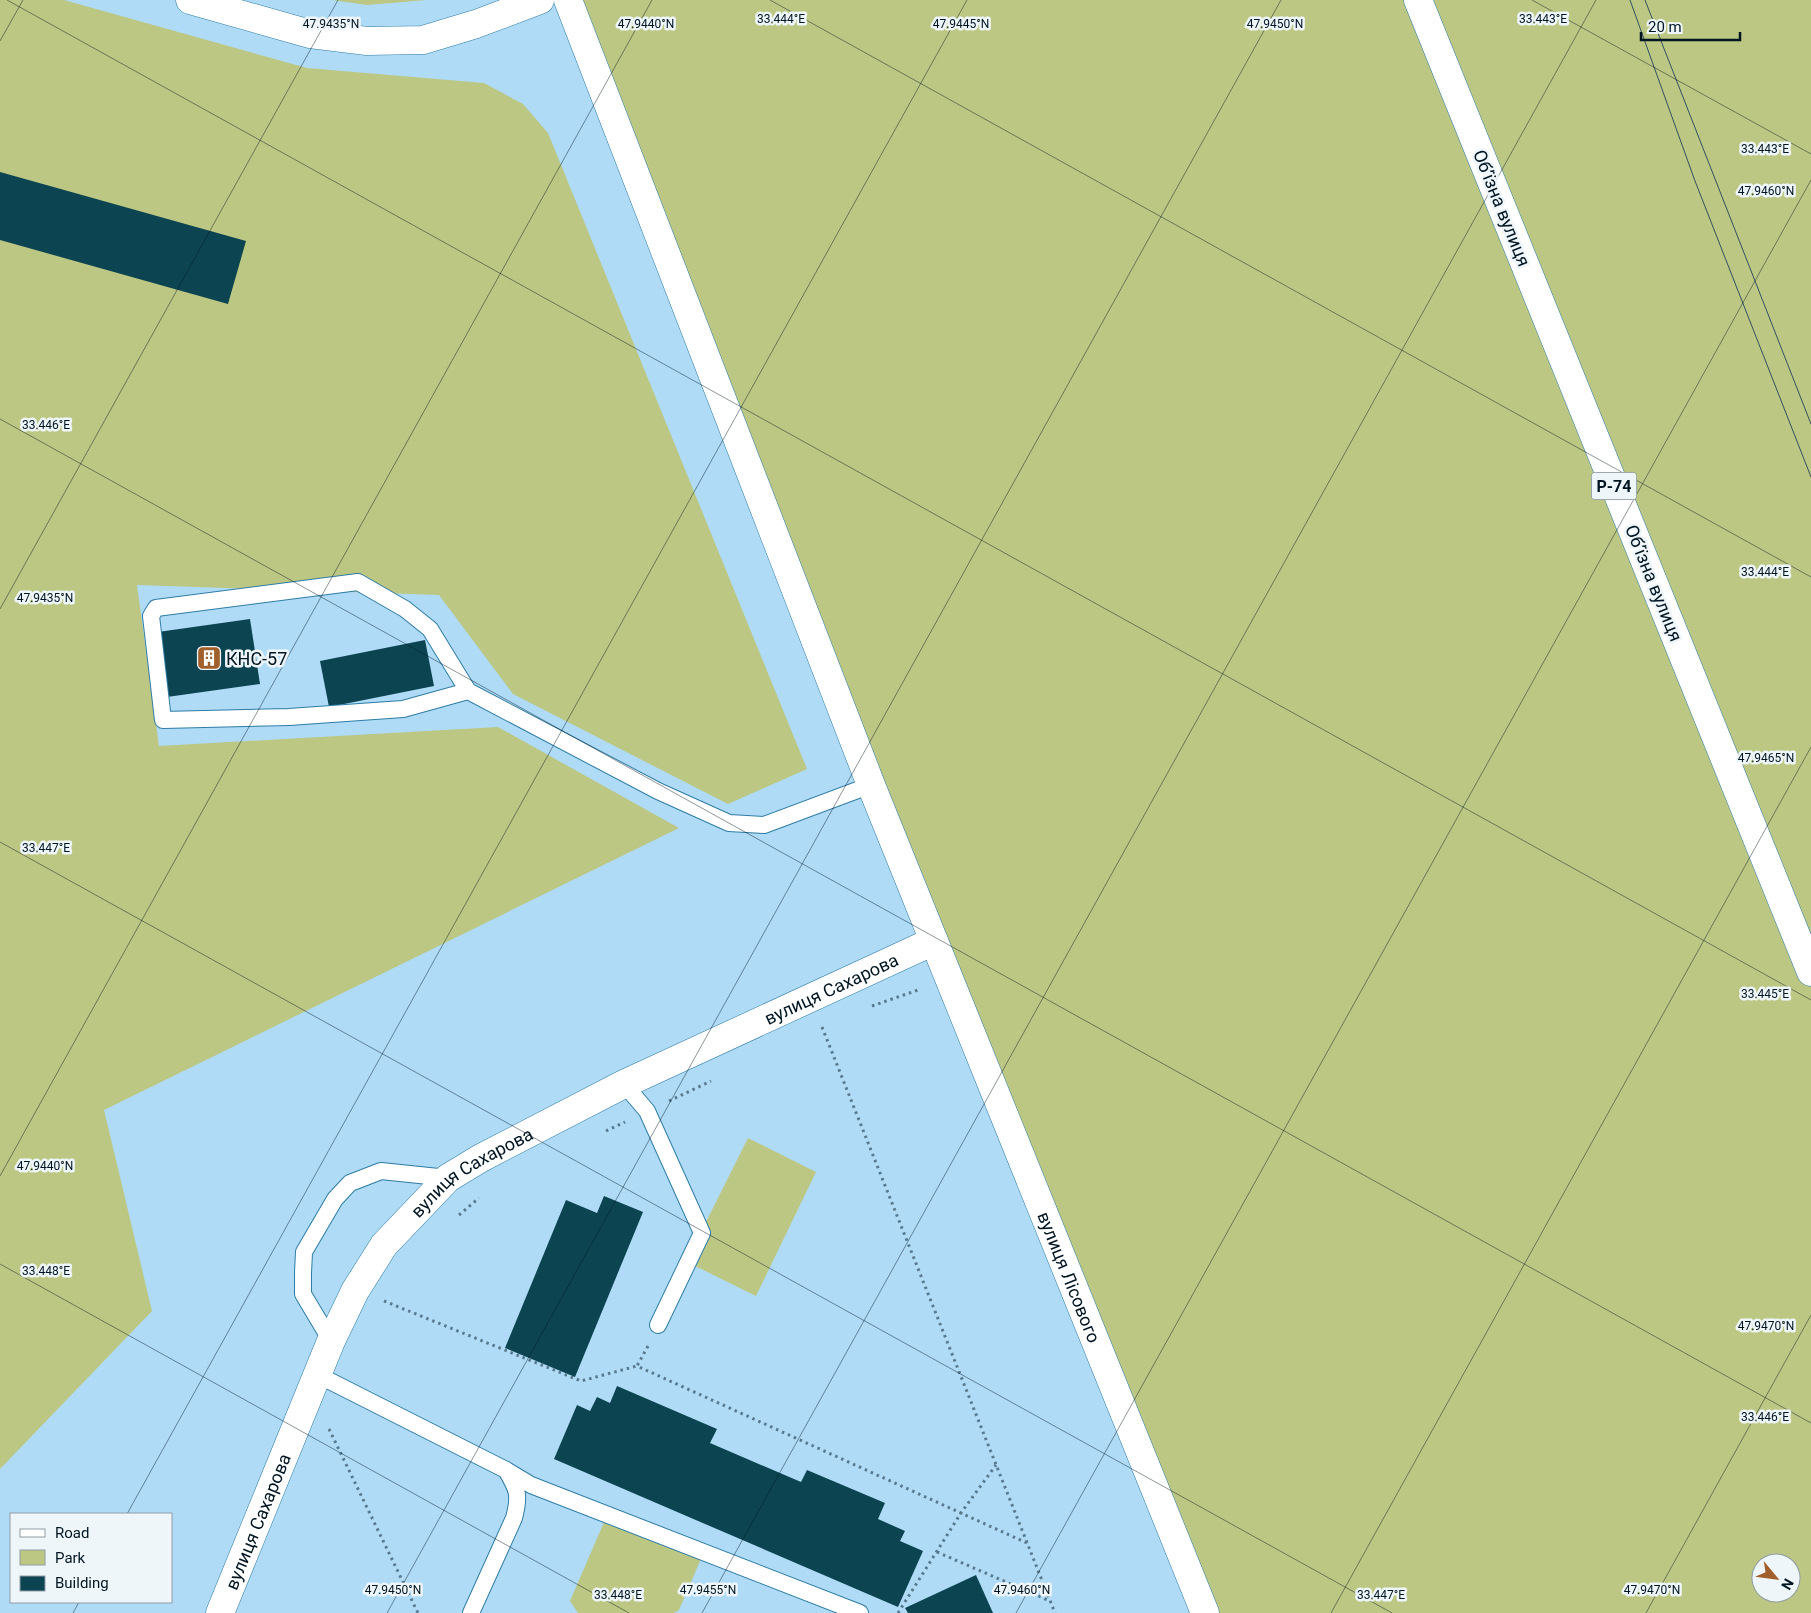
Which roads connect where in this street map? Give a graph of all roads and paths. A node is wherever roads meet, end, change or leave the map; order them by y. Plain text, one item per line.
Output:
1 (190, 0) edge
2 (540, 0) edge
3 (568, 0) edge
4 (1418, 0) edge
5 (468, 691) junction
6 (871, 785) junction
7 (934, 942) junction
8 (1811, 972) edge
9 (950, 979) junction
10 (870, 1007) dead end
11 (624, 1084) junction
12 (448, 1178) junction
13 (385, 1301) dead end
14 (658, 1325) joint
15 (331, 1341) junction
16 (637, 1366) junction
17 (318, 1375) junction
18 (326, 1422) dead end
19 (996, 1464) dead end
20 (506, 1470) junction
21 (961, 1513) junction
22 (1028, 1543) dead end
23 (936, 1552) junction
24 (1051, 1601) dead end
25 (220, 1613) edge
26 (418, 1613) edge
27 (471, 1613) edge
28 (860, 1613) edge
29 (898, 1613) edge
30 (1205, 1613) edge

1 - 2 street
3 - 6 street, вулиця Лісового
4 - 8 street, Обʼїзна вулиця / Р-74
5 - 5 lane
5 - 6 lane
6 - 7 street, вулиця Лісового
7 - 9 street, вулиця Лісового
7 - 11 street, вулиця Сахарова
9 - 10 path
9 - 30 street, вулиця Лісового
11 - 12 street, вулиця Сахарова
11 - 14 lane
12 - 15 street, вулиця Сахарова
12 - 15 lane
13 - 16 path
14 - 16 path
15 - 17 street, вулиця Сахарова
16 - 21 path
17 - 20 lane
17 - 25 street, вулиця Сахарова
18 - 26 path
19 - 21 path
20 - 27 lane
20 - 28 lane
21 - 22 path
21 - 23 path
23 - 24 path
23 - 29 path

